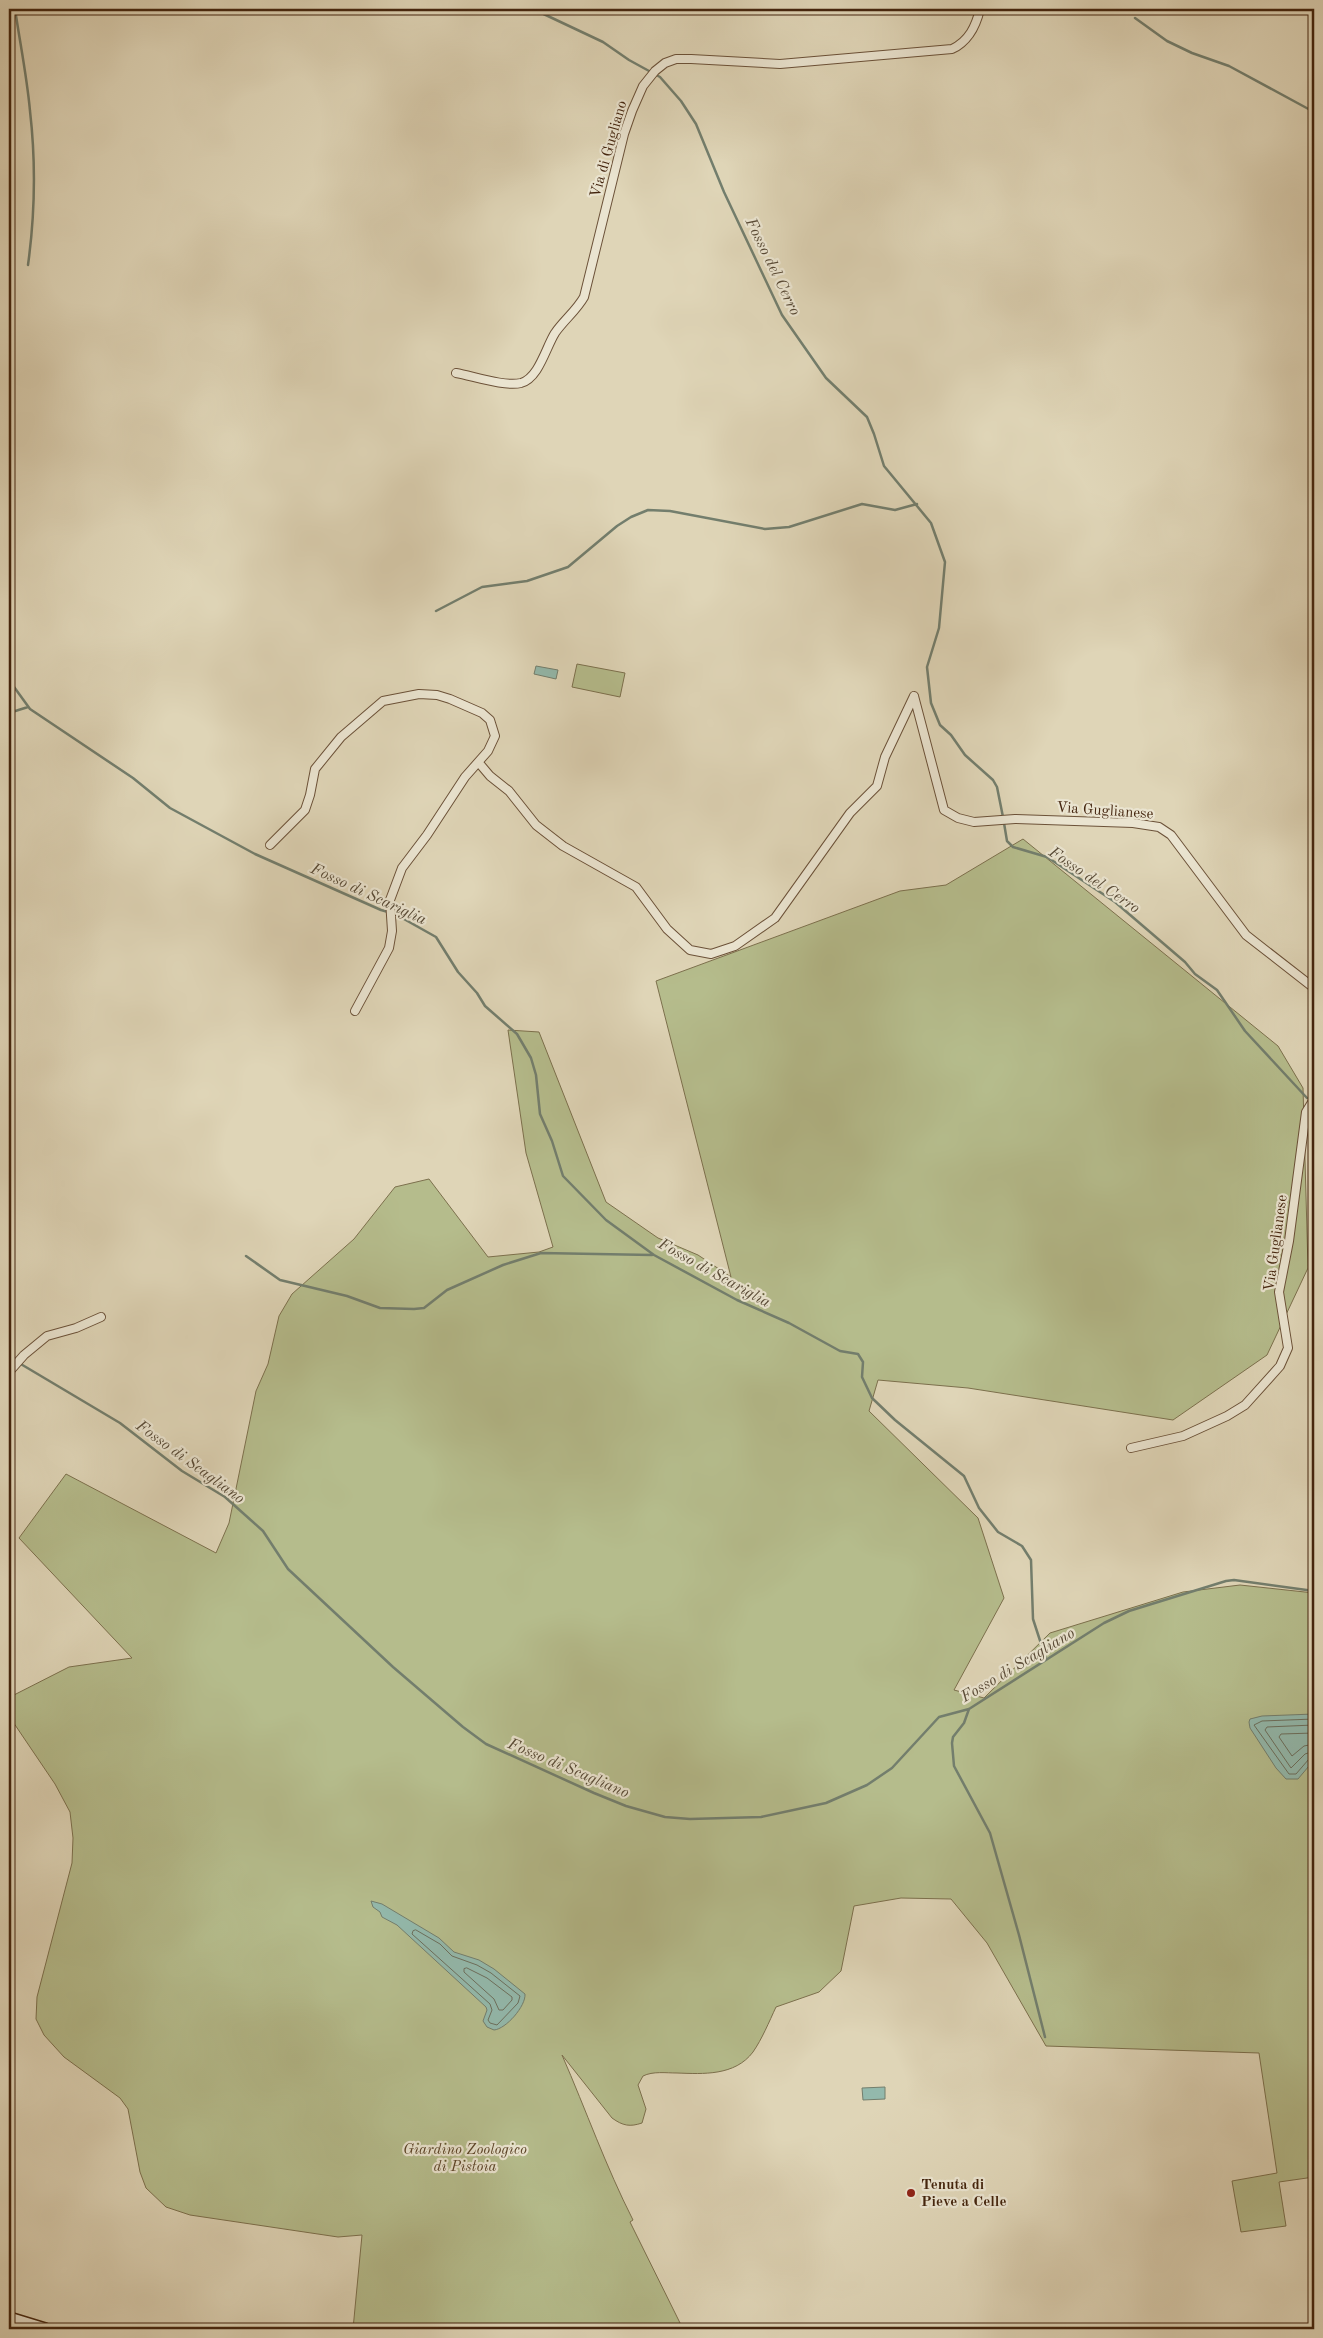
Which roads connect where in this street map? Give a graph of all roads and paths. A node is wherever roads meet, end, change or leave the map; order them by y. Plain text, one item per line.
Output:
1 (980, 9) edge
2 (456, 373) dead end
3 (479, 763) junction
4 (270, 844) dead end
5 (1314, 988) edge
6 (355, 1010) dead end
7 (1314, 1099) edge
8 (101, 1317) dead end
9 (9, 1372) edge
10 (1131, 1448) dead end
11 (9, 2318) edge
12 (45, 2329) edge

1 - 2 street, Via di Gugliano
3 - 4 street
3 - 5 street, Via Guglianese
3 - 6 street
7 - 10 street, Via Guglianese
8 - 9 street
11 - 12 main road

